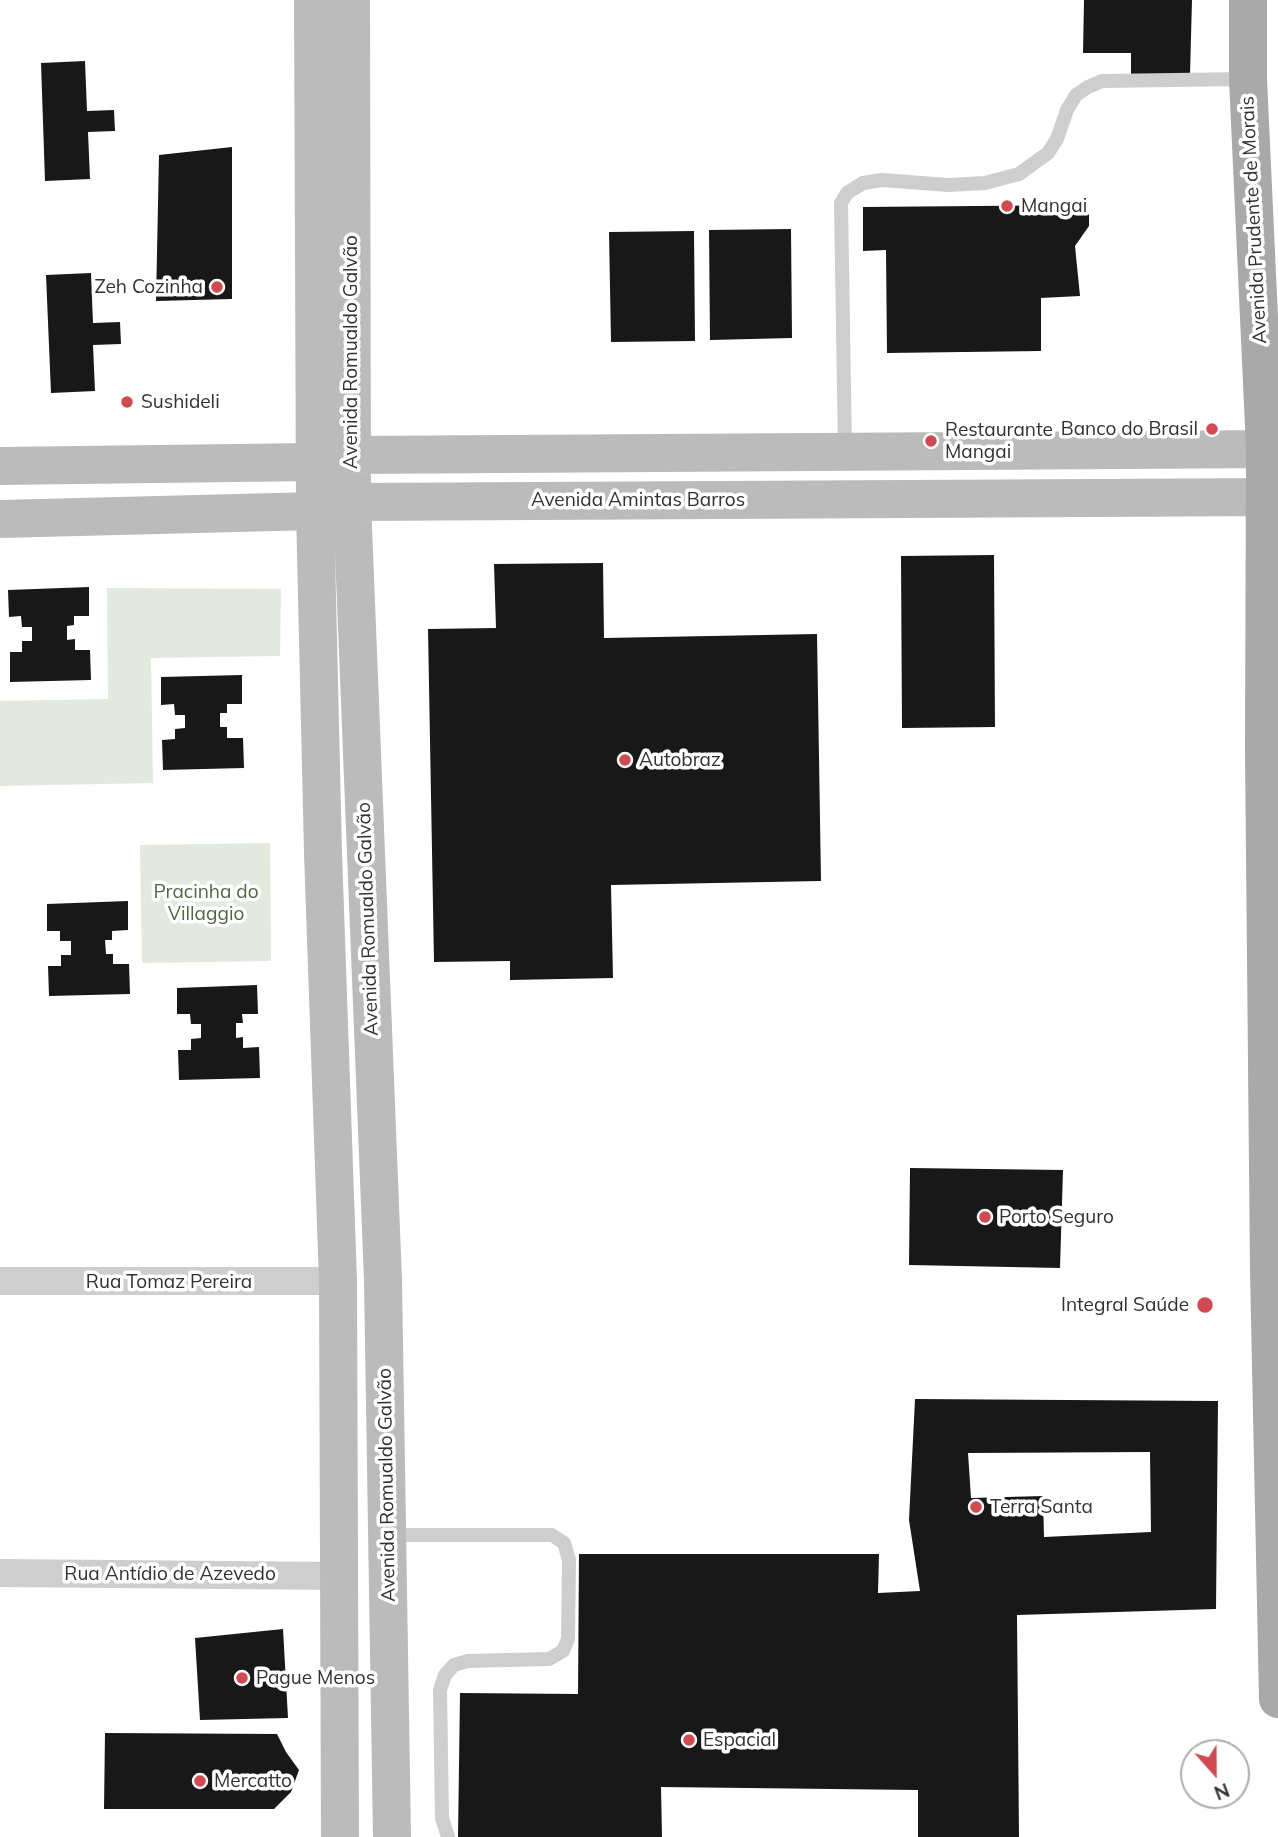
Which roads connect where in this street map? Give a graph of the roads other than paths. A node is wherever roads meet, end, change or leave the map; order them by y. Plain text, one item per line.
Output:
1 (313, 0) edge
2 (351, 0) edge
3 (1248, 0) edge
4 (1248, 79) junction
5 (1272, 448) edge
6 (845, 453) junction
7 (351, 455) junction
8 (314, 462) junction
9 (0, 466) edge
10 (1272, 497) edge
11 (352, 502) junction
12 (314, 510) junction
13 (0, 519) edge
14 (0, 1281) edge
15 (338, 1281) junction
16 (387, 1535) junction
17 (0, 1573) edge
18 (340, 1576) junction
19 (1278, 1699) edge
20 (340, 1837) edge
21 (393, 1837) edge
22 (448, 1837) edge

1 - 8 main road, Avenida Romualdo Galvão
2 - 7 main road, Avenida Romualdo Galvão
3 - 4 main road, Avenida Prudente de Morais
4 - 5 main road, Avenida Prudente de Morais
4 - 6 lane
5 - 6 main road
5 - 10 main road, Avenida Prudente de Morais
6 - 7 main road
7 - 8 main road
7 - 11 main road, Avenida Romualdo Galvão
8 - 9 main road
8 - 12 main road, Avenida Romualdo Galvão
10 - 11 main road, Avenida Amintas Barros
10 - 19 main road, Avenida Prudente de Morais
11 - 12 main road, Avenida Amintas Barros
11 - 16 main road, Avenida Romualdo Galvão
12 - 13 main road, Avenida Amintas Barros
12 - 15 main road, Avenida Romualdo Galvão
14 - 15 street, Rua Tomaz Pereira
15 - 18 main road, Avenida Romualdo Galvão
16 - 21 main road, Avenida Romualdo Galvão
16 - 22 lane
17 - 18 street, Rua Antídio de Azevedo
18 - 20 main road, Avenida Romualdo Galvão

